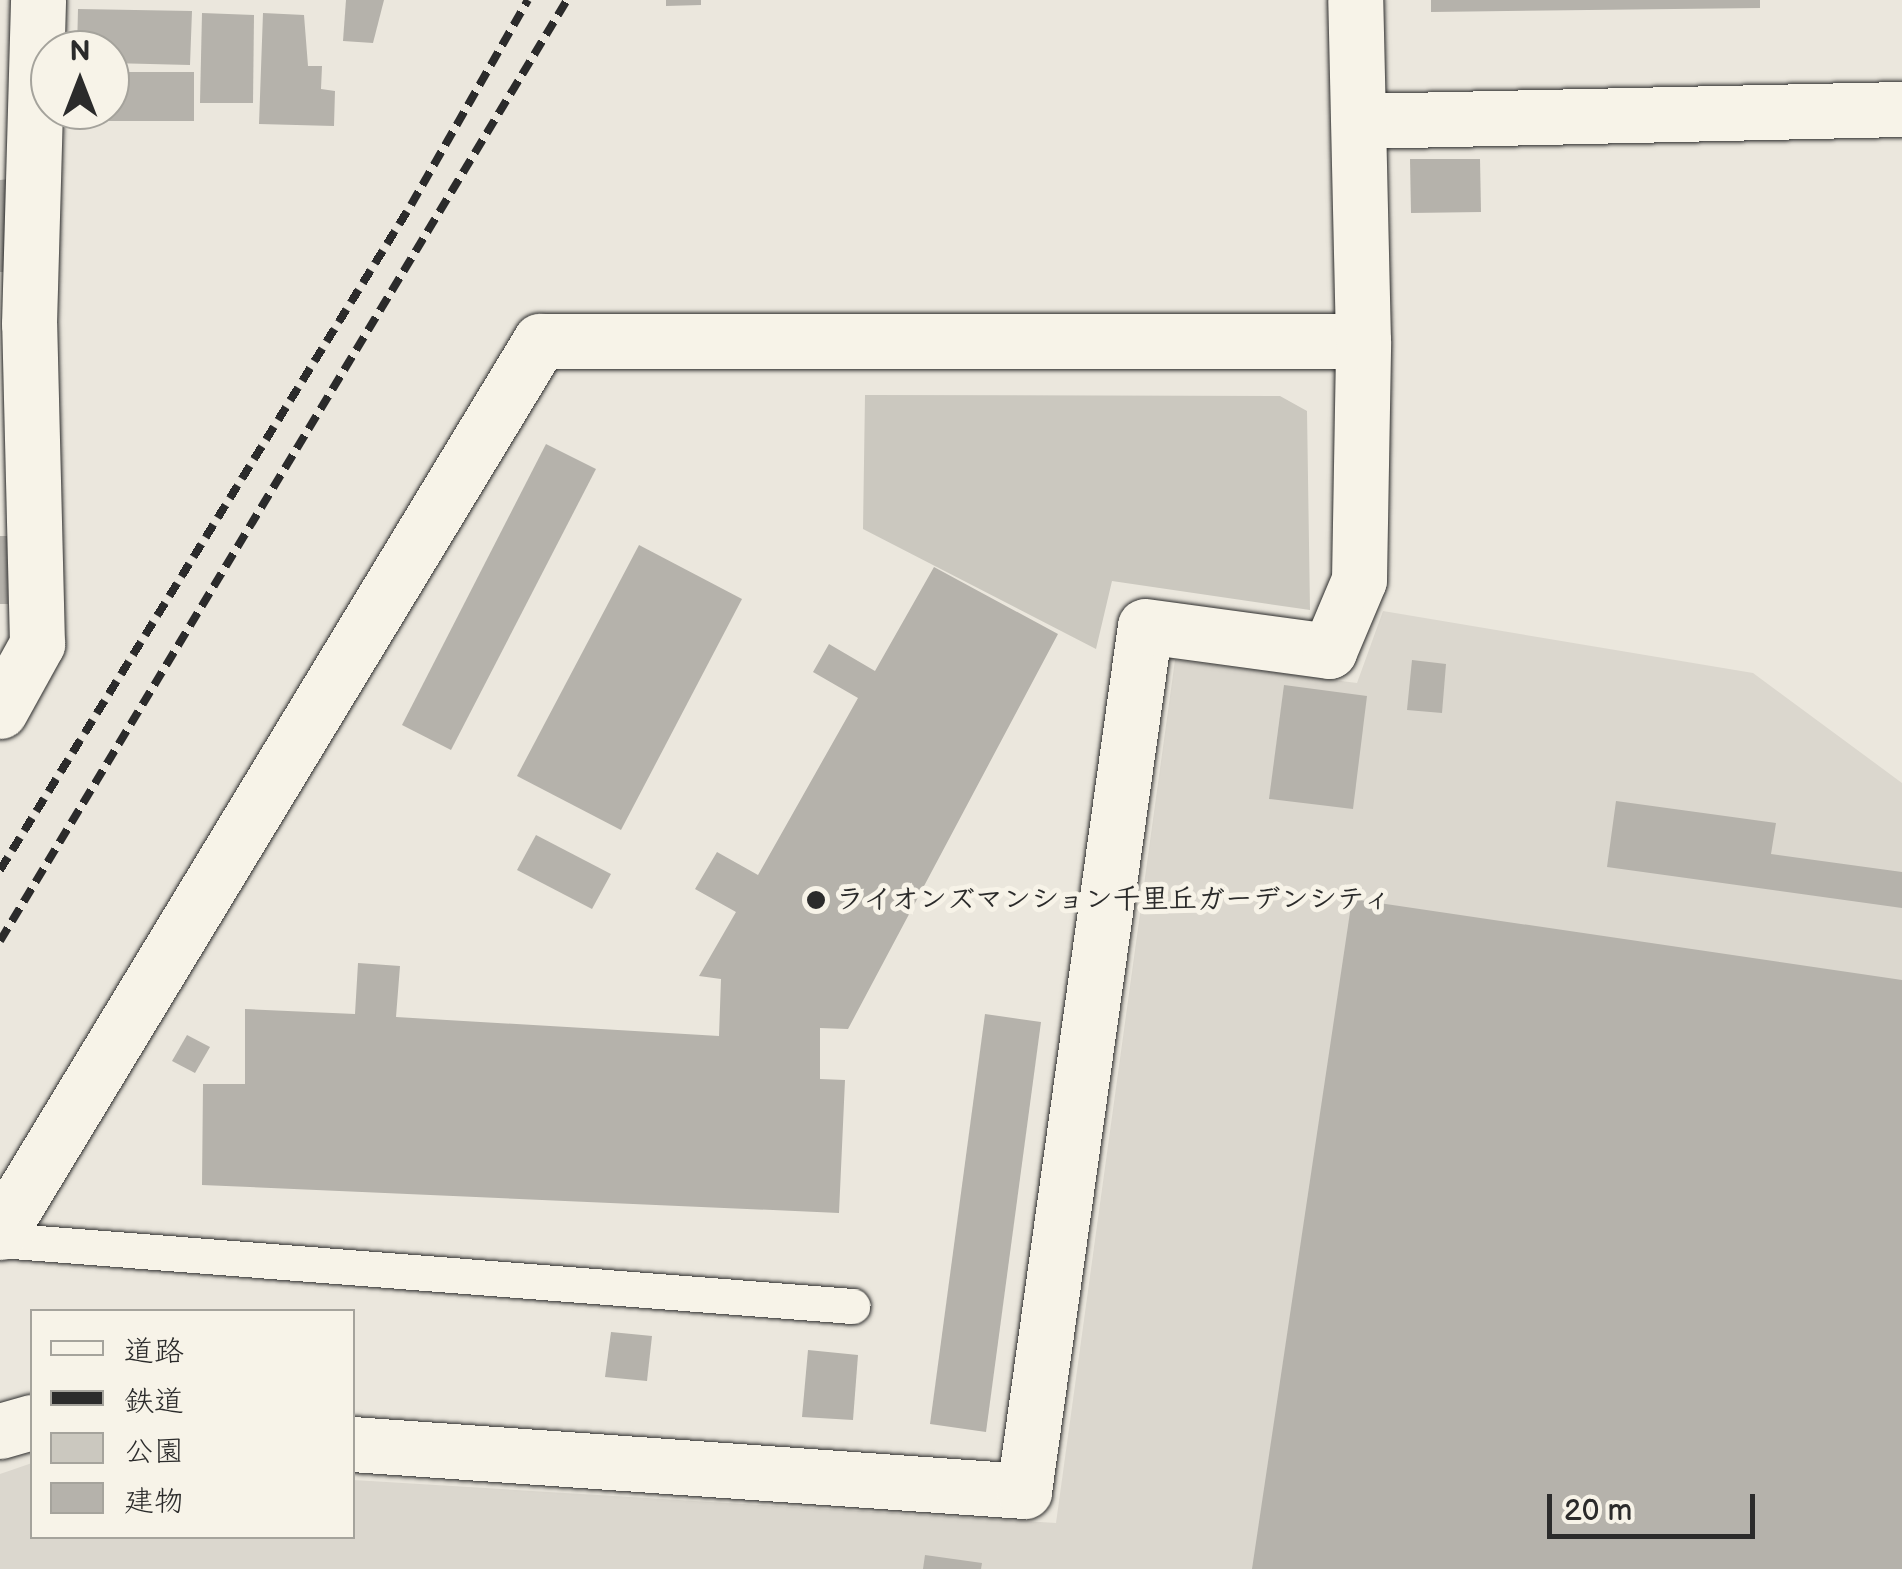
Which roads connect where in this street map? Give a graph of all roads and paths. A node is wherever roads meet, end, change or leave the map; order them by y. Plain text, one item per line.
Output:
1 (38, 0) edge
2 (1356, 0) edge
3 (1902, 109) edge
4 (1360, 120) junction
5 (14, 324) edge
6 (1362, 341) junction
7 (0, 711) edge
8 (0, 1232) edge
9 (0, 1240) edge
10 (852, 1306) dead end
11 (30, 1423) edge
12 (0, 1431) edge
13 (355, 1444) edge

1 - 5 street
2 - 4 street
3 - 4 street
4 - 6 street
5 - 7 street
6 - 8 street
6 - 13 street
9 - 10 lane
11 - 12 street

